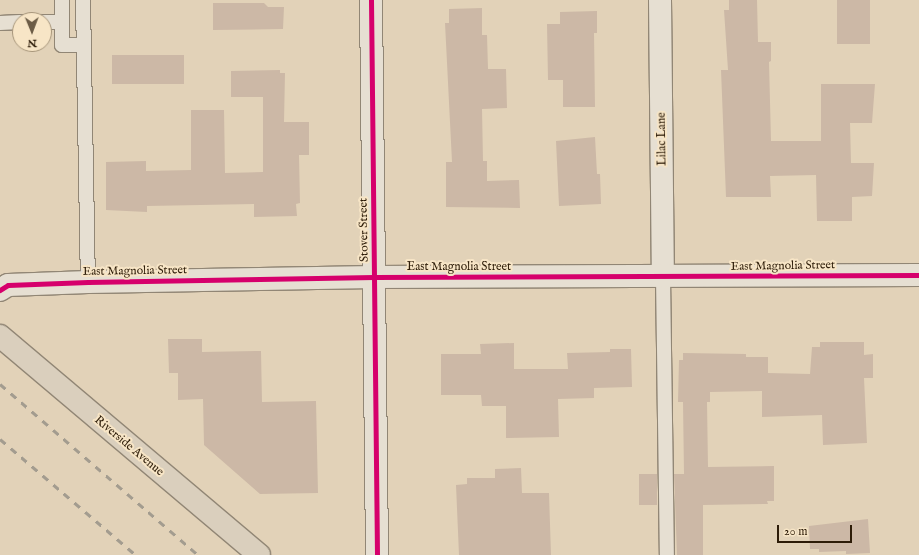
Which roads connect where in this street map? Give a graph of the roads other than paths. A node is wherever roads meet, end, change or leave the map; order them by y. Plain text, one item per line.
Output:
1 (62, 0) edge
2 (83, 0) edge
3 (371, 0) edge
4 (660, 0) edge
5 (12, 22) edge
6 (52, 22) edge
7 (62, 22) junction
8 (0, 23) edge
9 (84, 45) junction
10 (919, 275) edge
11 (374, 277) junction
12 (664, 277) junction
13 (88, 282) junction
14 (0, 290) edge
15 (0, 336) edge
16 (259, 555) edge
17 (377, 555) edge
18 (667, 555) edge

1 - 7 lane
2 - 9 lane
3 - 11 street, Stover Street
4 - 12 street, Lilac Lane
5 - 8 lane
6 - 7 lane
7 - 9 lane
9 - 13 lane
10 - 12 street, East Magnolia Street
11 - 12 street, East Magnolia Street
11 - 13 street, East Magnolia Street
11 - 17 street, Stover Street
12 - 18 lane
13 - 14 street, East Magnolia Street
15 - 16 highway, Riverside Avenue

